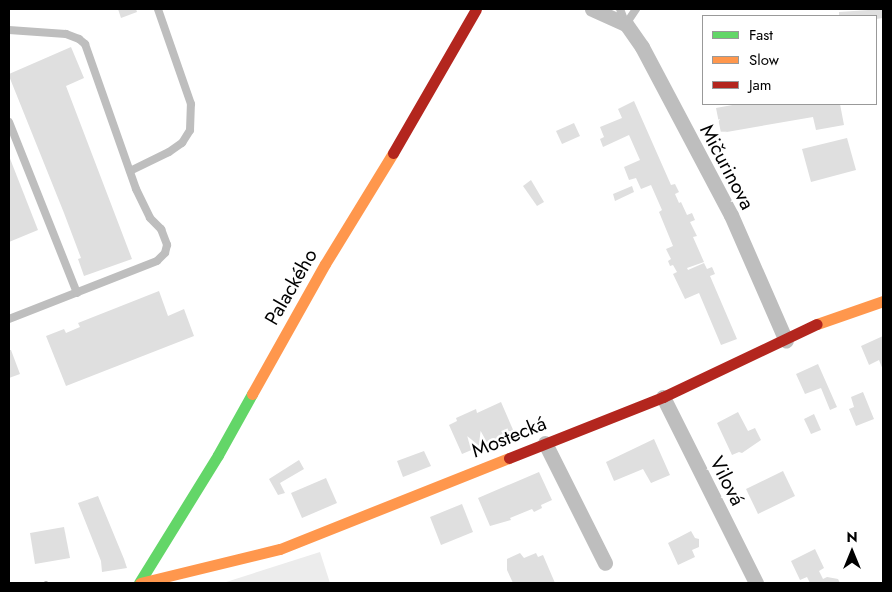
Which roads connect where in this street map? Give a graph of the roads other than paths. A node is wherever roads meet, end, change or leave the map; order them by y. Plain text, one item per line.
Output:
1 (158, 9) edge
2 (476, 9) edge
3 (592, 9) edge
4 (620, 9) edge
5 (636, 9) edge
6 (626, 24) junction
7 (9, 30) edge
8 (9, 122) edge
9 (130, 171) junction
10 (77, 292) junction
11 (883, 301) edge
12 (9, 319) edge
13 (786, 341) junction
14 (663, 397) junction
15 (545, 443) junction
16 (605, 563) dead end
17 (139, 583) edge
18 (756, 583) edge

1 - 9 lane
2 - 17 street, Palackého
3 - 6 street
4 - 6 lane
5 - 6 lane
6 - 13 street, Mičurinova
7 - 9 lane
8 - 10 lane
9 - 10 lane
10 - 12 lane
11 - 13 street, Mostecká
13 - 14 street, Mostecká
14 - 15 street, Mostecká
14 - 18 street, Vilová
15 - 16 street
15 - 17 street, Mostecká

